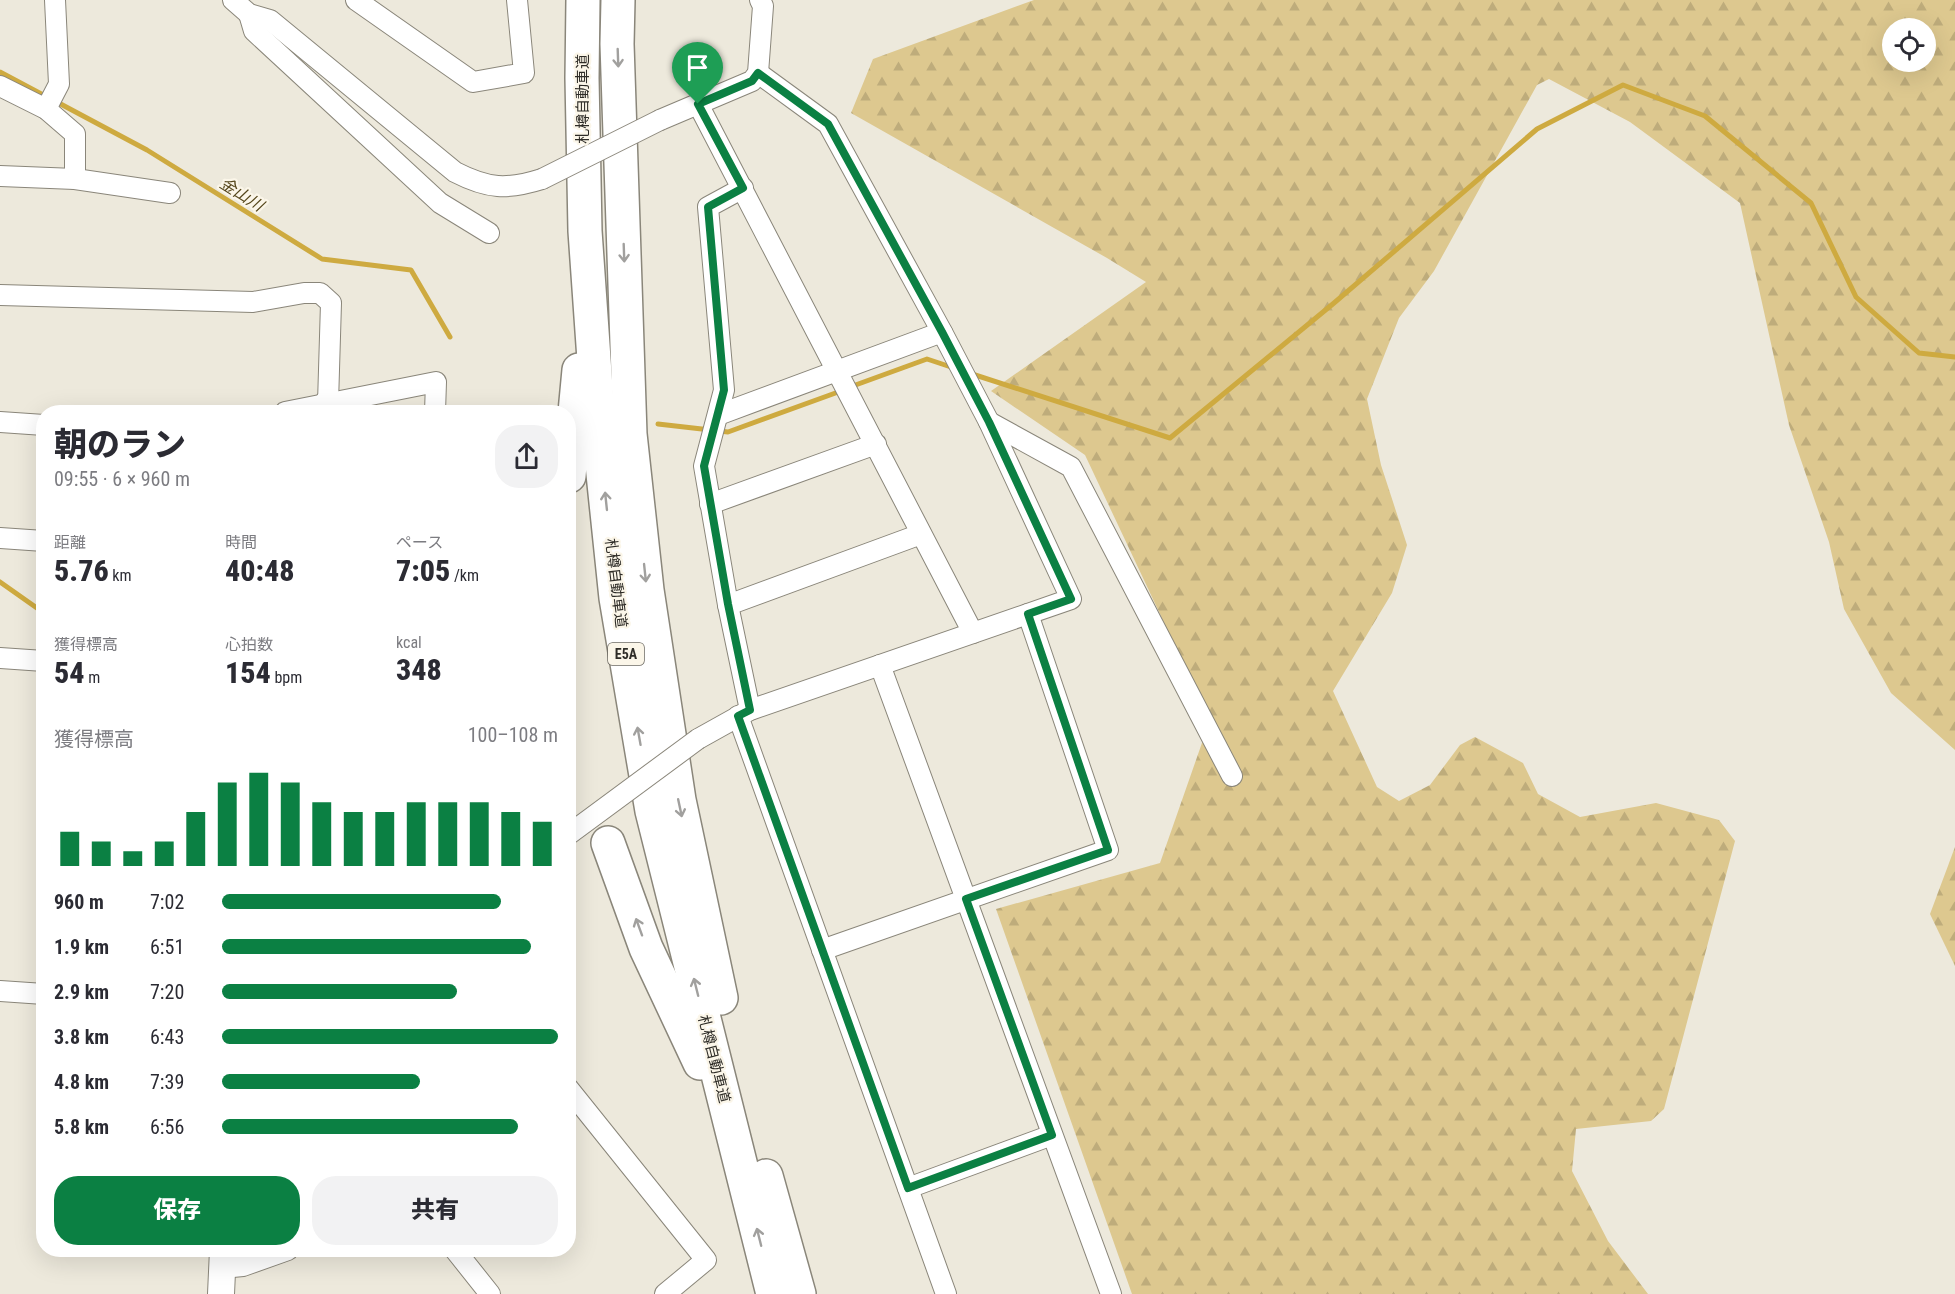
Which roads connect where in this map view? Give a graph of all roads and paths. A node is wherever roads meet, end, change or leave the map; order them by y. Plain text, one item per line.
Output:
1 (55, 0) edge
2 (233, 0) edge
3 (356, 0) edge
4 (517, 0) edge
5 (583, 0) edge
6 (618, 0) edge
7 (760, 0) edge
8 (249, 14) junction
9 (758, 73) junction
10 (0, 86) edge
11 (698, 104) junction
12 (46, 109) junction
13 (0, 176) edge
14 (75, 179) junction
15 (743, 188) junction
16 (170, 193) dead end
17 (489, 233) dead end
18 (588, 289) junction
19 (0, 296) edge
20 (942, 332) junction
21 (839, 374) junction
22 (328, 405) edge
23 (340, 405) edge
24 (435, 405) edge
25 (576, 407) edge
26 (718, 416) junction
27 (0, 422) edge
28 (989, 422) junction
29 (36, 424) edge
30 (876, 444) junction
31 (710, 504) junction
32 (921, 534) junction
33 (0, 538) edge
34 (36, 540) edge
35 (728, 604) junction
36 (1028, 614) junction
37 (973, 633) junction
38 (0, 658) edge
39 (36, 660) edge
40 (880, 665) junction
41 (744, 713) junction
42 (1232, 776) dead end
43 (576, 829) edge
44 (608, 843) dead end
45 (966, 899) junction
46 (822, 950) junction
47 (0, 991) edge
48 (36, 993) edge
49 (576, 1098) edge
50 (732, 1133) junction
51 (1052, 1135) junction
52 (908, 1188) junction
53 (268, 1257) edge
54 (460, 1257) edge
55 (223, 1259) edge
56 (481, 1291) edge
57 (221, 1294) edge
58 (665, 1294) edge
59 (773, 1294) edge
60 (799, 1294) edge
61 (946, 1294) edge
62 (1111, 1294) edge

1 - 12 street
2 - 8 street
3 - 4 street
5 - 18 highway, 札樽自動車道 / E5A
6 -> 60 highway, 札樽自動車道 / E5A
7 - 9 street
8 - 11 street, bridge
8 - 17 street
9 - 11 street
9 - 20 street
10 - 12 street
11 - 15 street
12 - 14 street
13 - 14 street
14 - 16 street
15 - 21 street
15 - 26 street
18 - 25 highway
50 -> 18 highway, 札樽自動車道 / E5A
19 - 22 street
20 - 21 street
20 - 28 street
21 - 26 street
21 - 30 street
23 - 24 street
26 - 31 street
27 - 29 street
28 - 36 street
28 - 42 street
30 - 31 street
30 - 32 street
31 - 35 street
32 - 35 street
32 - 37 street
33 - 34 street
35 - 41 street
36 - 37 street
36 - 45 street
37 - 40 street
38 - 39 street
40 - 41 street
40 - 45 street
41 - 43 street, bridge
41 - 46 street
50 -> 44 highway
45 - 46 street
45 - 51 street
46 - 52 street
47 - 48 street
49 - 58 street
59 -> 50 highway, 札樽自動車道 / E5A
51 - 52 street
51 - 62 street
52 - 61 street
53 - 55 street
54 - 56 street
55 - 57 street

